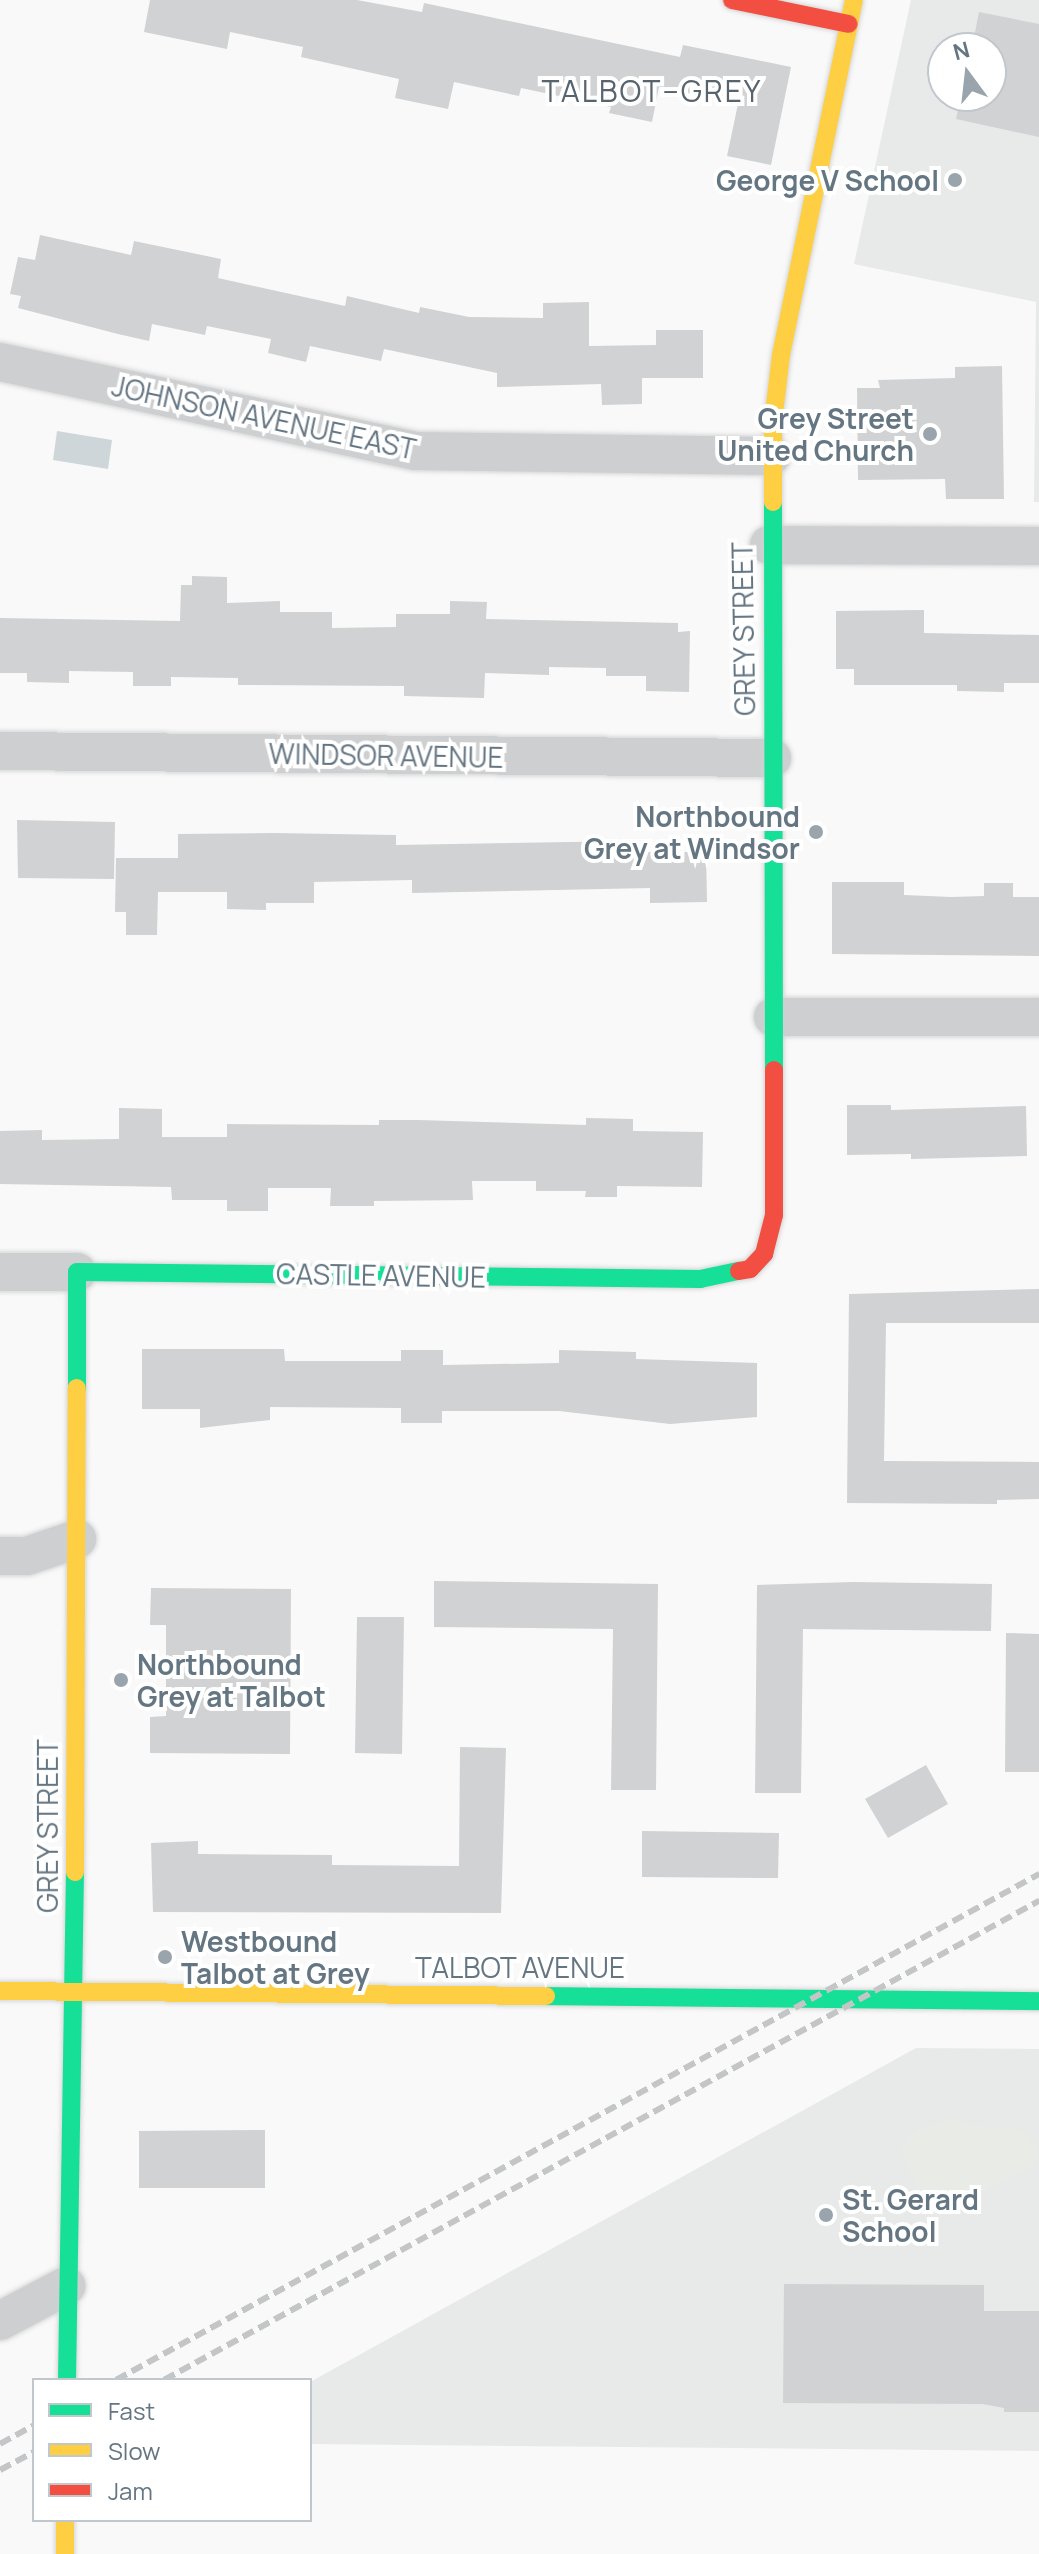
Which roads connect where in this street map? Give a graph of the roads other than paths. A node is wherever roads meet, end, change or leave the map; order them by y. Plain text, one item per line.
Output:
1 (732, 0) edge
2 (854, 0) edge
3 (849, 24) junction
4 (0, 362) edge
5 (771, 456) junction
6 (769, 545) junction
7 (1039, 546) edge
8 (0, 751) edge
9 (772, 758) junction
10 (773, 1017) junction
11 (1039, 1017) edge
12 (758, 1263) joint
13 (0, 1272) edge
14 (77, 1272) junction
15 (77, 1539) junction
16 (0, 1556) edge
17 (0, 1991) edge
18 (75, 1992) junction
19 (1039, 2001) edge
20 (66, 2286) junction
21 (0, 2321) edge
22 (67, 2378) edge
23 (65, 2522) edge
24 (65, 2554) edge

1 - 3 street
2 - 3 street, GREY STREET
3 - 5 street, GREY STREET
4 - 5 street, JOHNSON AVENUE EAST
5 - 6 street, GREY STREET
6 - 7 street
6 - 9 street, GREY STREET
8 - 9 street, WINDSOR AVENUE
9 - 10 street, GREY STREET
10 - 11 street
10 - 12 street, GREY STREET
12 - 14 street, CASTLE AVENUE
13 - 14 street, CASTLE AVENUE
14 - 15 street, GREY STREET
15 - 16 street
15 - 18 street, GREY STREET
17 - 18 street, TALBOT AVENUE
18 - 19 street, TALBOT AVENUE
18 - 20 street, GREY STREET
20 - 21 street
20 - 22 street, GREY STREET
23 - 24 street

